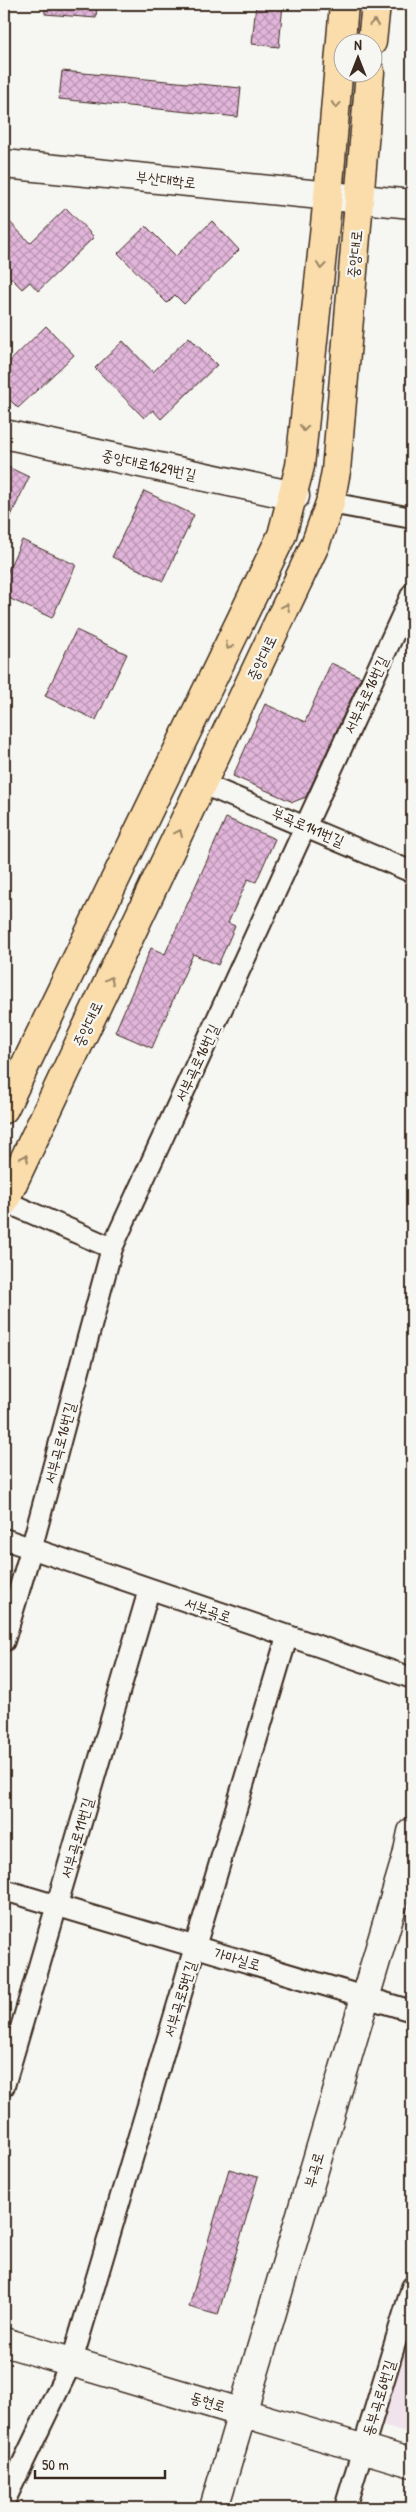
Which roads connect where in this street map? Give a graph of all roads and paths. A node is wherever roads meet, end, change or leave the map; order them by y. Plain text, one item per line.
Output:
1 (344, 4) edge
2 (376, 4) edge
3 (373, 32) edge
4 (369, 82) edge
5 (4, 164) edge
6 (328, 196) junction
7 (360, 199) junction
8 (412, 204) edge
9 (4, 434) edge
10 (294, 496) junction
11 (330, 503) junction
12 (412, 518) edge
13 (412, 594) edge
14 (203, 784) junction
15 (306, 826) junction
16 (412, 872) edge
17 (4, 1109) edge
18 (4, 1202) edge
19 (112, 1248) junction
20 (4, 1539) edge
21 (31, 1550) junction
22 (149, 1590) junction
23 (287, 1637) junction
24 (4, 1641) edge
25 (412, 1678) edge
26 (412, 1832) edge
27 (4, 1890) edge
28 (57, 1906) junction
29 (196, 1948) junction
30 (366, 1997) junction
31 (412, 2011) edge
32 (4, 2086) edge
33 (412, 2287) edge
34 (4, 2342) edge
35 (72, 2361) junction
36 (242, 2412) junction
37 (364, 2448) junction
38 (412, 2463) edge
39 (4, 2502) edge
40 (214, 2508) edge
41 (345, 2508) edge

1 -> 6 main road
3 -> 2 main road
4 - 7 main road, 중앙대로
5 - 6 street, 부산대학로
6 - 7 street, 부산대학로
6 -> 10 main road
7 - 8 street, 부산대학로
7 - 11 main road, 중앙대로
9 - 10 street, 중앙대로1629번길
10 -> 17 main road
11 - 12 street
14 -> 11 main road, 중앙대로
13 - 15 street, 서부곡로16번길
14 - 15 street, 부곡로141번길
18 -> 14 main road, 중앙대로
15 - 16 street, 부곡로141번길
15 - 19 street, 서부곡로16번길
18 - 19 street
19 - 21 street, 서부곡로16번길
20 - 21 street, 서부곡로
21 - 22 street, 서부곡로
21 - 24 street, 서부곡로16번길
22 - 23 street, 서부곡로
22 - 28 street, 서부곡로11번길
23 - 25 street, 서부곡로
23 - 29 street, 서부곡로5번길
26 - 30 street, 부곡로
27 - 28 street, 가마실로
28 - 29 street, 가마실로
28 - 32 street, 서부곡로11번길
29 - 30 street, 가마실로
29 - 35 street, 서부곡로5번길
30 - 31 street, 가마실로
30 - 36 street, 부곡로
33 - 37 street, 동부곡로6번길
34 - 35 street, 동현로
35 - 36 street, 동현로
35 - 39 street, 서부곡로5번길
36 - 37 street, 동현로
36 - 40 street, 부곡로
37 - 38 street, 동현로
37 - 41 street, 동부곡로6번길

